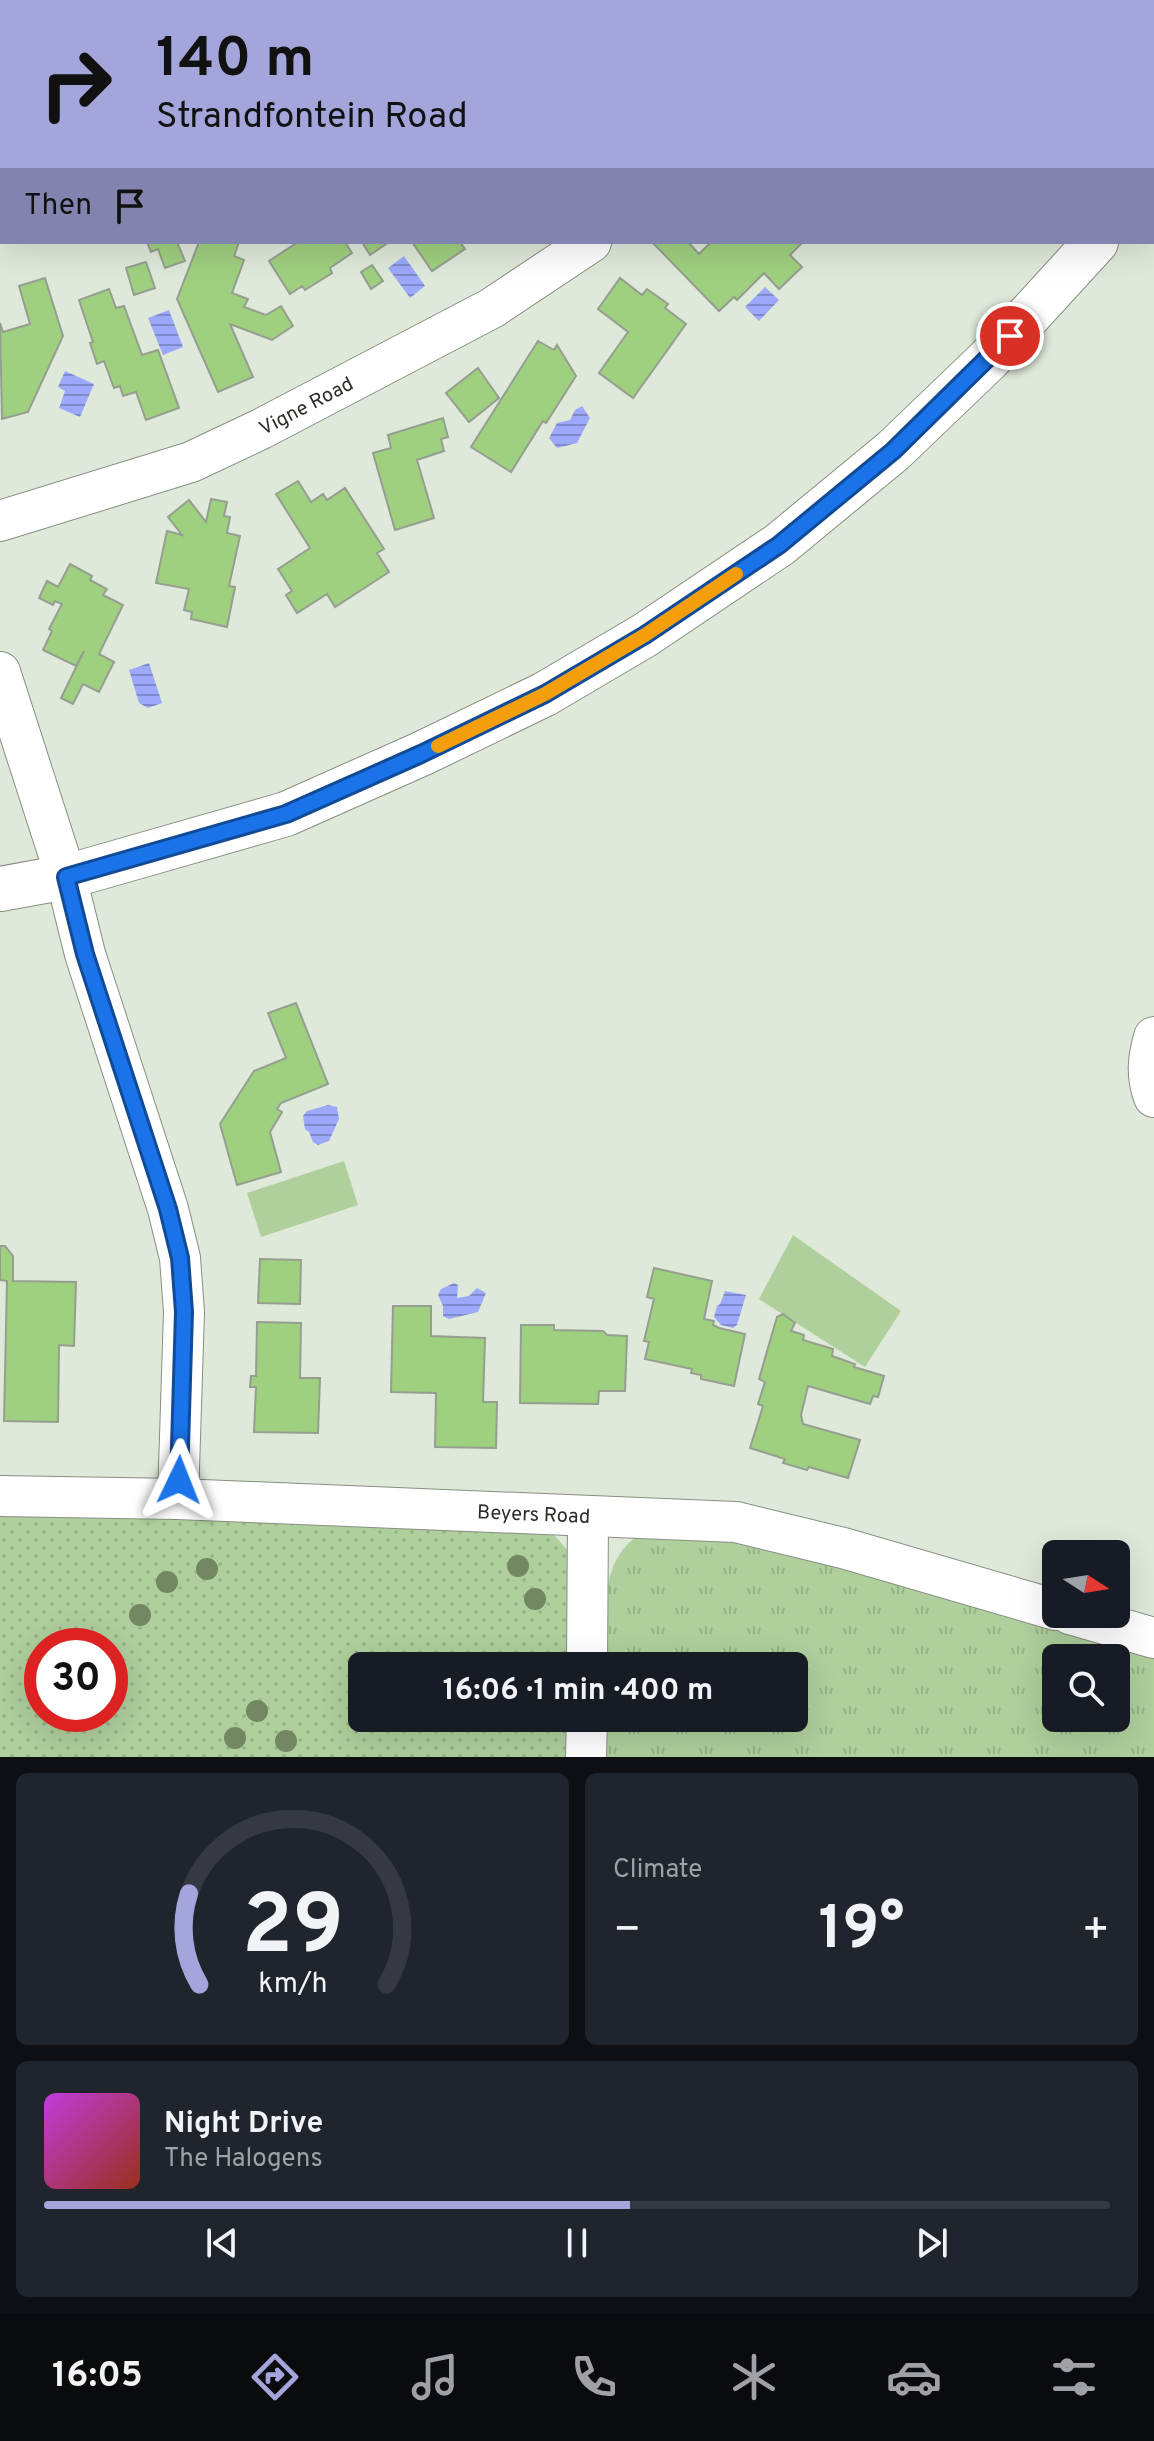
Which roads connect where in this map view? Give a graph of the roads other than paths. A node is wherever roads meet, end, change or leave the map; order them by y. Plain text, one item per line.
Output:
1 (588, 244) edge
2 (1094, 244) edge
3 (0, 521) edge
4 (0, 672) edge
5 (66, 877) junction
6 (0, 889) edge
7 (1154, 1037) edge
8 (1154, 1097) edge
9 (0, 1496) edge
10 (178, 1499) junction
11 (588, 1517) junction
12 (1042, 1606) edge
13 (1119, 1628) edge
14 (1154, 1638) edge
15 (587, 1652) edge
16 (587, 1732) edge
17 (586, 1757) edge

1 - 3 street, Vigne Road
2 - 5 main road
4 - 5 street
5 - 6 main road
5 - 10 street
7 - 8 street
9 - 10 street, Beyers Road
10 - 11 street, Beyers Road
11 - 12 street, Beyers Road
11 - 15 street
13 - 14 street
16 - 17 street

